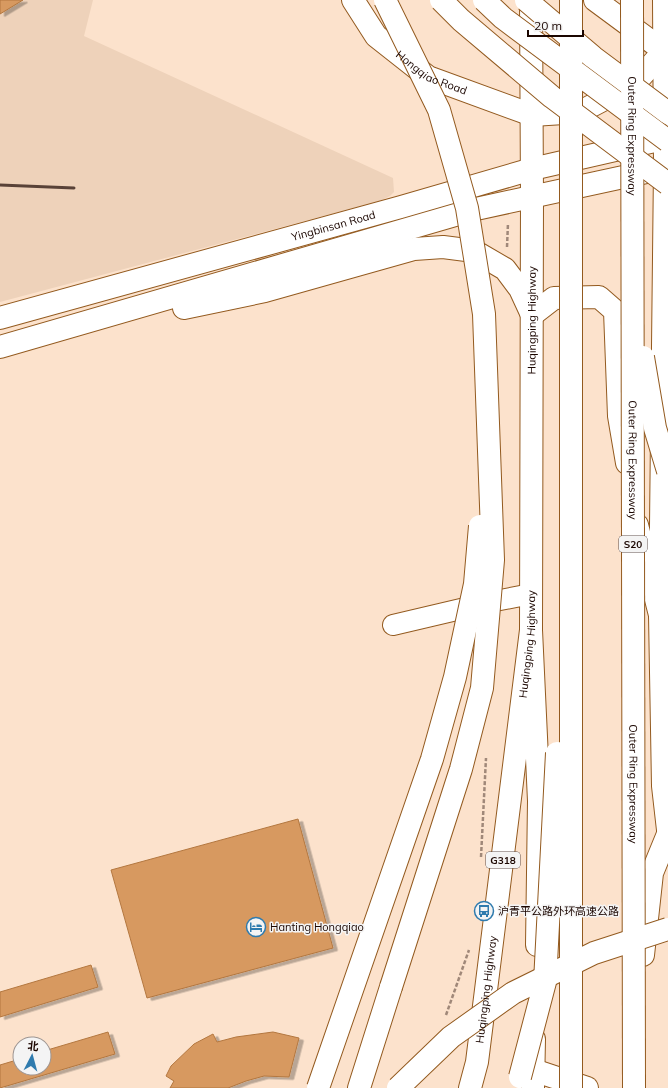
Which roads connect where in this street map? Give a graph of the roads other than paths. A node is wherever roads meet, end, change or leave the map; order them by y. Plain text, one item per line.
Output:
1 (353, 0) edge
2 (385, 0) edge
3 (441, 0) edge
4 (484, 0) edge
5 (526, 0) edge
6 (531, 0) edge
7 (571, 0) edge
8 (595, 0) edge
9 (632, 0) edge
10 (664, 0) edge
11 (666, 52) edge
12 (668, 113) edge
13 (532, 115) junction
14 (667, 140) edge
15 (532, 169) junction
16 (667, 174) edge
17 (532, 197) junction
18 (632, 212) junction
19 (474, 251) junction
20 (264, 270) junction
21 (532, 315) junction
22 (0, 318) edge
23 (0, 347) edge
24 (0, 358) edge
25 (489, 437) junction
26 (668, 471) edge
27 (570, 562) junction
28 (531, 594) junction
29 (660, 615) junction
30 (393, 625) dead end
31 (531, 630) junction
32 (668, 830) edge
33 (668, 834) edge
34 (668, 929) edge
35 (533, 1079) edge
36 (318, 1088) edge
37 (359, 1088) edge
38 (398, 1088) edge
39 (470, 1088) edge
40 (515, 1088) edge
41 (571, 1088) edge
42 (587, 1088) edge
43 (634, 1088) edge

1 - 13 main road, Hongqiao Road
2 - 25 main road, bridge
3 - 16 main road, bridge
4 - 14 main road, bridge
5 - 12 main road, bridge
6 - 13 main road, Huqingping Highway
7 - 27 main road, bridge
8 - 11 main road
9 - 18 main road, Outer Ring Expressway / S20, bridge
10 - 11 main road
11 - 13 main road
11 - 14 main road
13 - 15 main road, Huqingping Highway
14 - 15 main road, Yingbinsan Road
14 - 16 main road
15 - 17 main road, Huqingping Highway
15 - 22 main road, Yingbinsan Road
16 - 17 main road
16 - 29 main road
17 - 20 main road
17 - 21 main road, Huqingping Highway
18 - 26 main road, bridge
18 - 43 main road, Outer Ring Expressway / S20, bridge
19 - 20 main road
19 - 21 main road
19 - 24 main road
20 - 23 main road
21 - 28 main road, Huqingping Highway
21 - 29 main road
25 - 36 main road, bridge
25 - 37 main road, bridge
27 - 40 main road, bridge
27 - 41 main road, bridge
28 - 30 street
28 - 31 main road, Huqingping Highway
29 - 32 main road
31 - 35 main road
31 - 39 main road, Huqingping Highway / G318
33 - 43 main road, bridge
34 - 38 main road, bridge
35 - 42 main road

